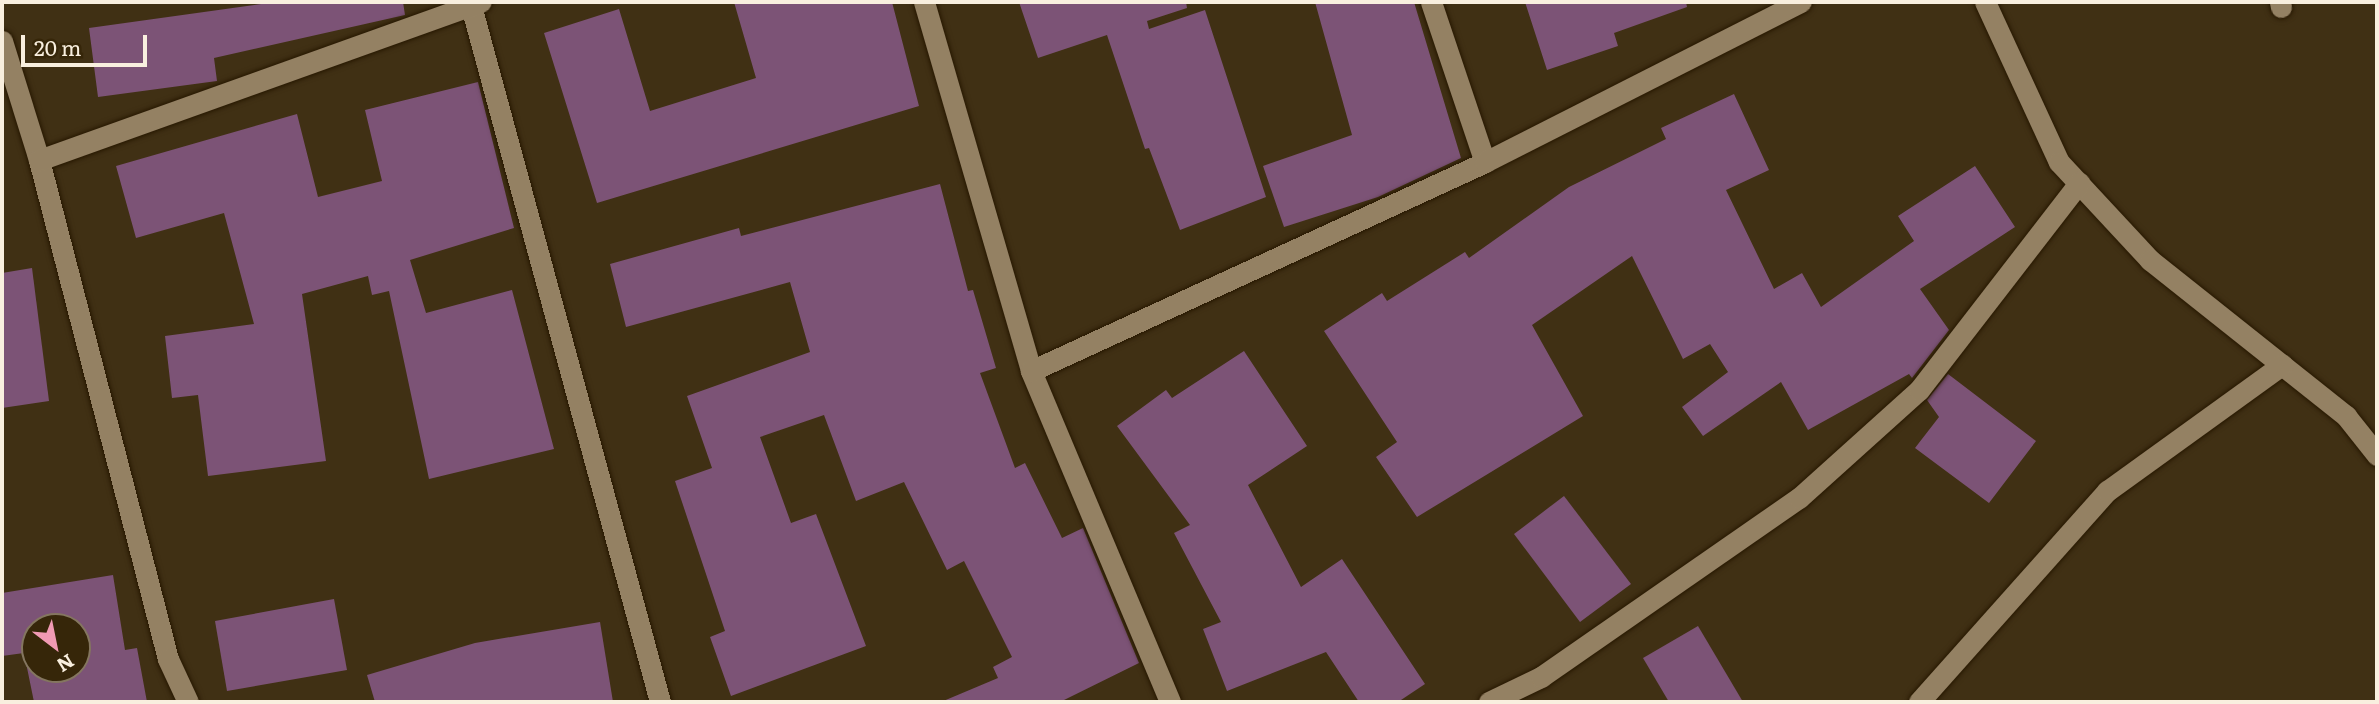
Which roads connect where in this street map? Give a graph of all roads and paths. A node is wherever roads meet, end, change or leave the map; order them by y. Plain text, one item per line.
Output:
1 (924, 2) edge
2 (1431, 2) edge
3 (1801, 2) edge
4 (1985, 2) edge
5 (474, 3) edge
6 (2, 41) edge
7 (39, 160) junction
8 (1485, 162) junction
9 (2079, 183) junction
10 (2282, 365) junction
11 (1031, 370) junction
12 (2377, 455) edge
13 (188, 702) edge
14 (660, 702) edge
15 (1170, 702) edge
16 (1489, 702) edge
17 (1919, 702) edge

1 - 11 street
2 - 8 street
3 - 8 street
4 - 9 street
5 - 7 street
5 - 14 street
6 - 7 street
7 - 13 street
8 - 11 street
9 - 10 street
9 - 16 street
10 - 12 street
10 - 17 street
11 - 15 street

